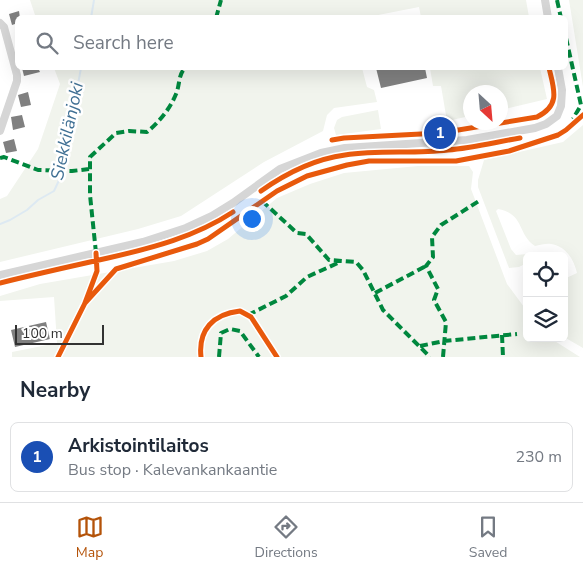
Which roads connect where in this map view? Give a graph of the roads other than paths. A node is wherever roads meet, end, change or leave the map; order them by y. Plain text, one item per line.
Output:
1 (545, 0) edge
2 (548, 15) edge
3 (0, 22) edge
4 (15, 68) edge
5 (16, 70) edge
6 (558, 70) edge
7 (0, 131) edge
8 (0, 275) edge

1 - 2 street
3 - 4 street
5 - 7 street
6 - 8 street

